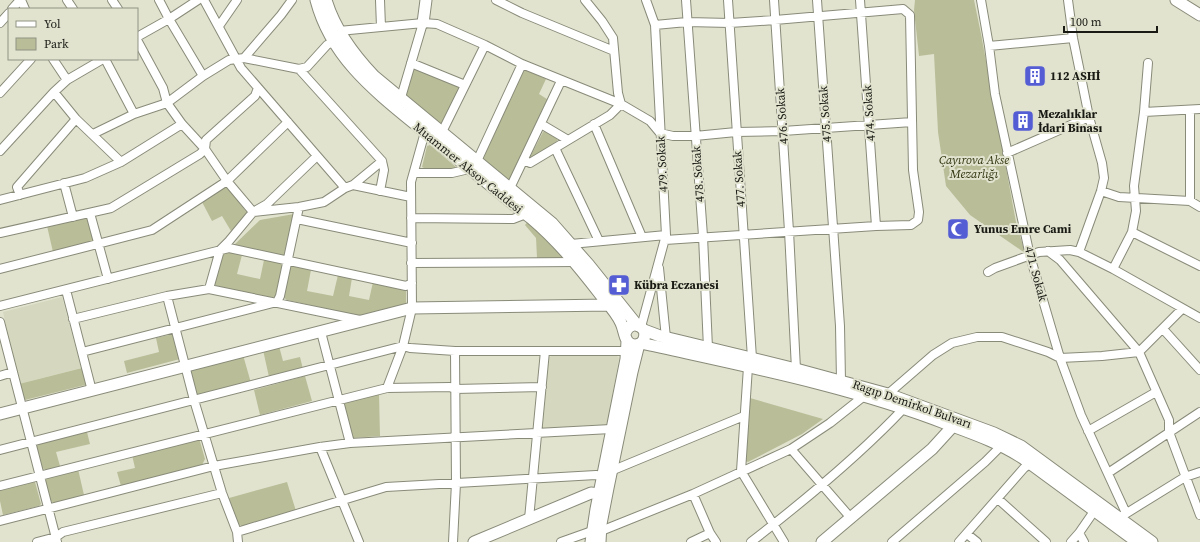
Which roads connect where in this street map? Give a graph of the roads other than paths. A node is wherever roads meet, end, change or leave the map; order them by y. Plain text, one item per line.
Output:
1 (20, 0) edge
2 (159, 0) edge
3 (198, 0) edge
4 (204, 0) edge
5 (237, 0) edge
6 (292, 0) edge
7 (316, 0) edge
8 (326, 0) edge
9 (380, 0) edge
10 (426, 0) edge
11 (496, 0) edge
12 (585, 0) edge
13 (646, 0) edge
14 (686, 0) edge
15 (728, 0) edge
16 (774, 0) edge
17 (817, 0) edge
18 (860, 0) edge
19 (981, 0) edge
20 (1068, 0) edge
21 (1176, 0) edge
22 (13, 8) edge
23 (861, 12) junction
24 (8, 14) edge
25 (1200, 15) edge
26 (818, 16) junction
27 (169, 19) junction
28 (775, 20) junction
29 (687, 22) junction
30 (730, 22) junction
31 (0, 23) edge
32 (423, 23) junction
33 (655, 25) junction
34 (219, 26) junction
35 (381, 27) junction
36 (138, 36) edge
37 (336, 36) junction
38 (1073, 38) junction
39 (138, 42) edge
40 (485, 45) junction
41 (989, 46) junction
42 (614, 51) junction
43 (240, 58) junction
44 (30, 60) edge
45 (54, 60) edge
46 (102, 60) edge
47 (105, 60) edge
48 (411, 63) junction
49 (1148, 63) dead end
50 (522, 64) junction
51 (299, 69) junction
52 (203, 76) junction
53 (67, 80) junction
54 (561, 81) junction
55 (465, 85) junction
56 (258, 88) junction
57 (54, 92) junction
58 (0, 93) edge
59 (398, 97) junction
60 (167, 103) junction
61 (621, 104) junction
62 (1200, 109) edge
63 (1190, 110) junction
64 (1144, 112) junction
65 (134, 114) junction
66 (1090, 117) junction
67 (76, 119) junction
68 (288, 122) junction
69 (912, 122) junction
70 (182, 124) junction
71 (541, 124) junction
72 (594, 124) junction
73 (870, 126) junction
74 (826, 128) junction
75 (783, 131) junction
76 (425, 132) junction
77 (442, 132) junction
78 (736, 132) junction
79 (660, 133) junction
80 (93, 134) junction
81 (696, 136) junction
82 (568, 140) junction
83 (555, 148) junction
84 (205, 149) junction
85 (0, 151) edge
86 (1008, 152) junction
87 (317, 156) junction
88 (524, 160) junction
89 (382, 161) junction
90 (121, 162) junction
91 (473, 165) junction
92 (414, 173) junction
93 (227, 181) junction
94 (64, 183) junction
95 (349, 187) junction
96 (510, 188) junction
97 (380, 191) junction
98 (1101, 191) junction
99 (20, 195) junction
100 (411, 198) junction
101 (1136, 198) junction
102 (0, 200) edge
103 (1190, 201) junction
104 (299, 207) junction
105 (1200, 207) edge
106 (253, 212) junction
107 (90, 213) junction
108 (526, 214) junction
109 (73, 217) junction
110 (297, 218) junction
111 (411, 218) junction
112 (876, 226) junction
113 (833, 228) junction
114 (789, 231) junction
115 (1132, 232) junction
116 (0, 234) edge
117 (743, 234) junction
118 (703, 236) junction
119 (642, 237) junction
120 (665, 237) junction
121 (600, 241) junction
122 (412, 243) junction
123 (98, 244) junction
124 (571, 244) junction
125 (220, 250) junction
126 (1048, 251) junction
127 (1078, 252) junction
128 (1030, 256) junction
129 (288, 261) junction
130 (575, 262) junction
131 (411, 263) junction
132 (658, 263) junction
133 (1200, 266) edge
134 (0, 269) edge
135 (1113, 269) junction
136 (988, 272) dead end
137 (108, 279) junction
138 (412, 283) junction
139 (209, 289) junction
140 (66, 290) junction
141 (167, 296) junction
142 (277, 302) junction
143 (609, 305) junction
144 (0, 306) edge
145 (412, 308) junction
146 (1182, 309) junction
147 (1200, 318) edge
148 (73, 319) junction
149 (363, 321) junction
150 (0, 322) edge
151 (641, 327) junction
152 (176, 328) junction
153 (1163, 329) junction
154 (321, 332) junction
155 (666, 338) junction
156 (2, 340) edge
157 (626, 342) junction
158 (640, 343) junction
159 (403, 346) junction
160 (708, 348) junction
161 (455, 351) junction
162 (545, 351) junction
163 (82, 352) junction
164 (1139, 352) junction
165 (1060, 358) junction
166 (750, 362) junction
167 (329, 365) junction
168 (186, 366) junction
169 (796, 369) junction
170 (1200, 370) edge
171 (13, 372) junction
172 (0, 376) edge
173 (841, 381) junction
174 (542, 387) junction
175 (387, 388) junction
176 (455, 389) junction
177 (92, 390) junction
178 (1156, 392) junction
179 (888, 394) junction
180 (864, 396) junction
181 (194, 400) junction
182 (338, 400) junction
183 (23, 408) junction
184 (904, 408) junction
185 (1200, 412) edge
186 (0, 414) edge
187 (744, 416) junction
188 (953, 426) junction
189 (611, 429) junction
190 (1088, 431) junction
191 (1170, 432) junction
192 (537, 433) junction
193 (204, 434) junction
194 (456, 437) junction
195 (32, 442) junction
196 (350, 443) junction
197 (1002, 446) junction
198 (320, 447) junction
199 (791, 448) junction
200 (0, 450) edge
201 (1024, 458) junction
202 (214, 466) junction
203 (740, 471) junction
204 (1200, 472) edge
205 (607, 473) junction
206 (1108, 473) junction
207 (40, 476) junction
208 (1185, 477) junction
209 (533, 479) junction
210 (456, 483) junction
211 (821, 484) junction
212 (0, 486) edge
213 (222, 493) junction
214 (693, 494) junction
215 (603, 495) junction
216 (998, 500) junction
217 (342, 501) junction
218 (1097, 507) junction
219 (49, 508) junction
220 (1200, 516) edge
221 (850, 517) junction
222 (1119, 517) junction
223 (528, 519) junction
224 (0, 520) edge
225 (773, 525) junction
226 (237, 532) junction
227 (710, 533) junction
228 (1080, 533) junction
229 (967, 534) junction
230 (595, 535) edge
231 (1126, 538) edge
232 (57, 540) edge
233 (37, 542) edge
234 (238, 542) edge
235 (360, 542) edge
236 (453, 542) edge
237 (474, 542) edge
238 (561, 542) edge
239 (600, 542) edge
240 (692, 542) edge
241 (716, 542) edge
242 (751, 542) edge
243 (784, 542) edge
244 (822, 542) edge
245 (892, 542) edge
246 (959, 542) edge
247 (976, 542) edge
248 (1046, 542) edge
249 (1071, 542) edge
250 (1084, 542) edge
251 (1137, 542) edge
252 (1152, 542) edge

1 - 22 street
2 - 27 street
3 - 27 street
4 - 34 street
5 - 34 street
6 - 43 street
7 - 37 main road, Muammer Aksoy Caddesi
8 - 37 main road
9 - 35 street
10 - 32 main road
11 - 42 street
12 - 42 street
13 - 33 street, 479. Sokak
14 - 29 street, 478. Sokak
15 - 30 street, 477. Sokak
16 - 28 street, 476. Sokak
17 - 26 street, 475. Sokak
18 - 23 street, 474. Sokak
19 - 41 street, 471. Sokak
20 - 38 street
21 - 25 main road
23 - 26 street
23 - 69 street
23 - 73 street, 474. Sokak
24 - 31 street
26 - 28 street
26 - 74 street, 475. Sokak
27 - 36 street
27 - 52 street
28 - 30 street
28 - 75 street, 476. Sokak
29 - 30 street
29 - 33 street
29 - 81 street, 478. Sokak
30 - 78 street, 477. Sokak
32 - 35 street
32 - 40 street
32 - 48 street
33 - 79 street, 479. Sokak
34 - 43 street
35 - 37 street
37 - 51 street
37 - 59 main road
37 - 76 main road, Muammer Aksoy Caddesi
38 - 41 street
38 - 66 street
39 - 60 street
40 - 50 street
40 - 55 street
41 - 86 street, 471. Sokak
42 - 61 street
43 - 51 street
43 - 52 street
43 - 56 street
44 - 58 street
45 - 53 street
46 - 53 street
47 - 65 street
48 - 55 street
48 - 59 street
49 - 64 street
50 - 54 street
50 - 91 street
51 - 89 street
52 - 60 street
53 - 57 street
54 - 61 street
54 - 71 street
55 - 77 street
56 - 68 street
56 - 84 street
57 - 67 street
57 - 85 street
59 - 77 main road
60 - 65 street
60 - 70 street
61 - 72 street
61 - 79 street
62 - 63 street
63 - 64 street
63 - 103 street
64 - 101 street
65 - 80 street
66 - 86 street
66 - 98 street
67 - 80 street
67 - 99 street
68 - 87 street
68 - 93 street
69 - 73 street
69 - 112 street
70 - 84 street
70 - 90 street
71 - 82 street
71 - 88 street
72 - 82 street
72 - 119 street
73 - 74 street
73 - 112 street, 474. Sokak
74 - 75 street
74 - 113 street, 475. Sokak
75 - 78 street
75 - 114 street, 476. Sokak
76 - 91 main road, Muammer Aksoy Caddesi
76 - 92 street
77 - 91 main road
78 - 81 street
78 - 117 street, 477. Sokak
79 - 81 street
79 - 120 street, 479. Sokak
80 - 90 street
81 - 118 street, 478. Sokak
82 - 83 street
83 - 88 street
83 - 121 street
84 - 93 street
84 - 107 street
86 - 128 street, 471. Sokak
87 - 95 street
87 - 106 street
88 - 96 street
89 - 95 street
89 - 97 street
90 - 94 street
91 - 92 street
91 - 96 main road
91 - 108 main road, Muammer Aksoy Caddesi
92 - 100 street
93 - 106 street
93 - 123 street
94 - 99 street
94 - 109 street
95 - 97 street
95 - 104 street
96 - 124 main road
97 - 100 street
98 - 101 street
98 - 127 street
99 - 102 street
100 - 111 street
101 - 103 street
101 - 115 street
103 - 105 street
104 - 106 street
104 - 110 street
106 - 125 street
107 - 109 street
107 - 123 street
108 - 111 street
108 - 130 main road, Muammer Aksoy Caddesi
109 - 116 street
110 - 122 street
110 - 129 street
111 - 122 street
112 - 113 street
113 - 114 street
113 - 173 street, 475. Sokak
114 - 117 street
114 - 169 street, 476. Sokak
115 - 133 street
115 - 135 street
117 - 118 street
117 - 166 street, 477. Sokak
118 - 120 street
118 - 160 street, 478. Sokak
119 - 120 street
119 - 121 street
120 - 132 street, 479. Sokak
121 - 124 street
122 - 131 street
123 - 134 street
123 - 137 street
124 - 151 main road
125 - 129 street
125 - 137 street
125 - 139 street
126 - 127 street
126 - 128 street
126 - 164 street
127 - 135 street
128 - 136 street
128 - 165 street, 471. Sokak
129 - 138 street
129 - 142 street
130 - 131 street
130 - 143 main road, Muammer Aksoy Caddesi
131 - 138 street
132 - 151 street, 479. Sokak
132 - 155 street
135 - 146 street
137 - 140 street
138 - 145 street
139 - 141 street
139 - 142 street
140 - 144 street
140 - 148 street
141 - 148 street
141 - 152 street
142 - 149 street
142 - 152 street
143 - 145 main road
143 - 157 main road, Muammer Aksoy Caddesi
145 - 149 main road
145 - 159 street
146 - 147 street
146 - 153 street
148 - 163 street
149 - 154 main road
150 - 156 street
151 - 155 main road, Ragıp Demirkol Bulvarı
151 - 157 main road
151 - 158 main road
152 - 163 street
152 - 168 street
153 - 164 street
153 - 170 street
154 - 167 street
154 - 168 main road
155 - 160 main road, Ragıp Demirkol Bulvarı
156 - 171 street
157 - 158 main road
157 - 162 street
157 - 189 main road
158 - 166 main road, Ragıp Demirkol Bulvarı
158 - 205 main road
159 - 161 street
159 - 167 street
159 - 175 street
160 - 166 main road, Ragıp Demirkol Bulvarı
161 - 162 street
161 - 176 street
162 - 174 street
163 - 177 street
164 - 165 street
164 - 178 street
165 - 179 street
165 - 190 street, 471. Sokak
166 - 169 main road, Ragıp Demirkol Bulvarı
166 - 180 main road, Ragıp Demirkol Bulvarı
166 - 187 street, 477. Sokak
167 - 181 street
167 - 182 street
168 - 177 main road
168 - 181 street
169 - 173 main road, Ragıp Demirkol Bulvarı
171 - 172 street
171 - 183 street
173 - 179 main road, Ragıp Demirkol Bulvarı
174 - 176 street
174 - 192 street
175 - 176 street
175 - 182 street
176 - 194 street
177 - 183 main road
178 - 190 street
178 - 191 street
179 - 218 main road, Ragıp Demirkol Bulvarı
180 - 184 main road, Ragıp Demirkol Bulvarı
180 - 199 street
181 - 193 street
181 - 195 street
182 - 193 street
182 - 196 street
183 - 186 main road
183 - 195 street
184 - 188 main road, Ragıp Demirkol Bulvarı
184 - 211 street
185 - 191 street
187 - 203 street, 477. Sokak
187 - 205 street
188 - 197 main road, Ragıp Demirkol Bulvarı
188 - 221 main road
189 - 192 street
189 - 205 main road
190 - 206 street, 471. Sokak
191 - 206 street
191 - 208 street
192 - 194 street
192 - 209 street
193 - 202 street
193 - 207 street
194 - 196 street
194 - 210 street
195 - 200 street
195 - 207 street
196 - 198 street
197 - 201 main road, Ragıp Demirkol Bulvarı
197 - 245 street
198 - 202 street
198 - 217 street
199 - 203 street
199 - 211 street
201 - 216 street
201 - 218 main road, Ragıp Demirkol Bulvarı
202 - 213 street
202 - 219 street
203 - 214 street
203 - 225 street
204 - 208 street
205 - 209 street
205 - 215 main road
206 - 222 street, 471. Sokak
207 - 212 street
207 - 219 street
208 - 220 street
208 - 222 street
209 - 210 street
209 - 223 street
210 - 217 street
210 - 236 street
211 - 221 street
211 - 225 street
213 - 226 street
213 - 232 street
214 - 227 street
214 - 230 street
215 - 223 main road
215 - 230 main road
216 - 229 street
216 - 248 street
217 - 226 street
217 - 235 street
218 - 222 main road, Ragıp Demirkol Bulvarı
218 - 228 street
219 - 224 street
219 - 232 street
221 - 244 main road
222 - 231 main road, Ragıp Demirkol Bulvarı
222 - 252 main road, Ragıp Demirkol Bulvarı
223 - 237 main road
225 - 242 street
225 - 243 street
226 - 234 street
227 - 240 street
227 - 241 street
228 - 249 street
228 - 250 street
229 - 246 street
229 - 247 street
230 - 238 street
230 - 239 main road
231 - 251 main road, Ragıp Demirkol Bulvarı
232 - 233 street

